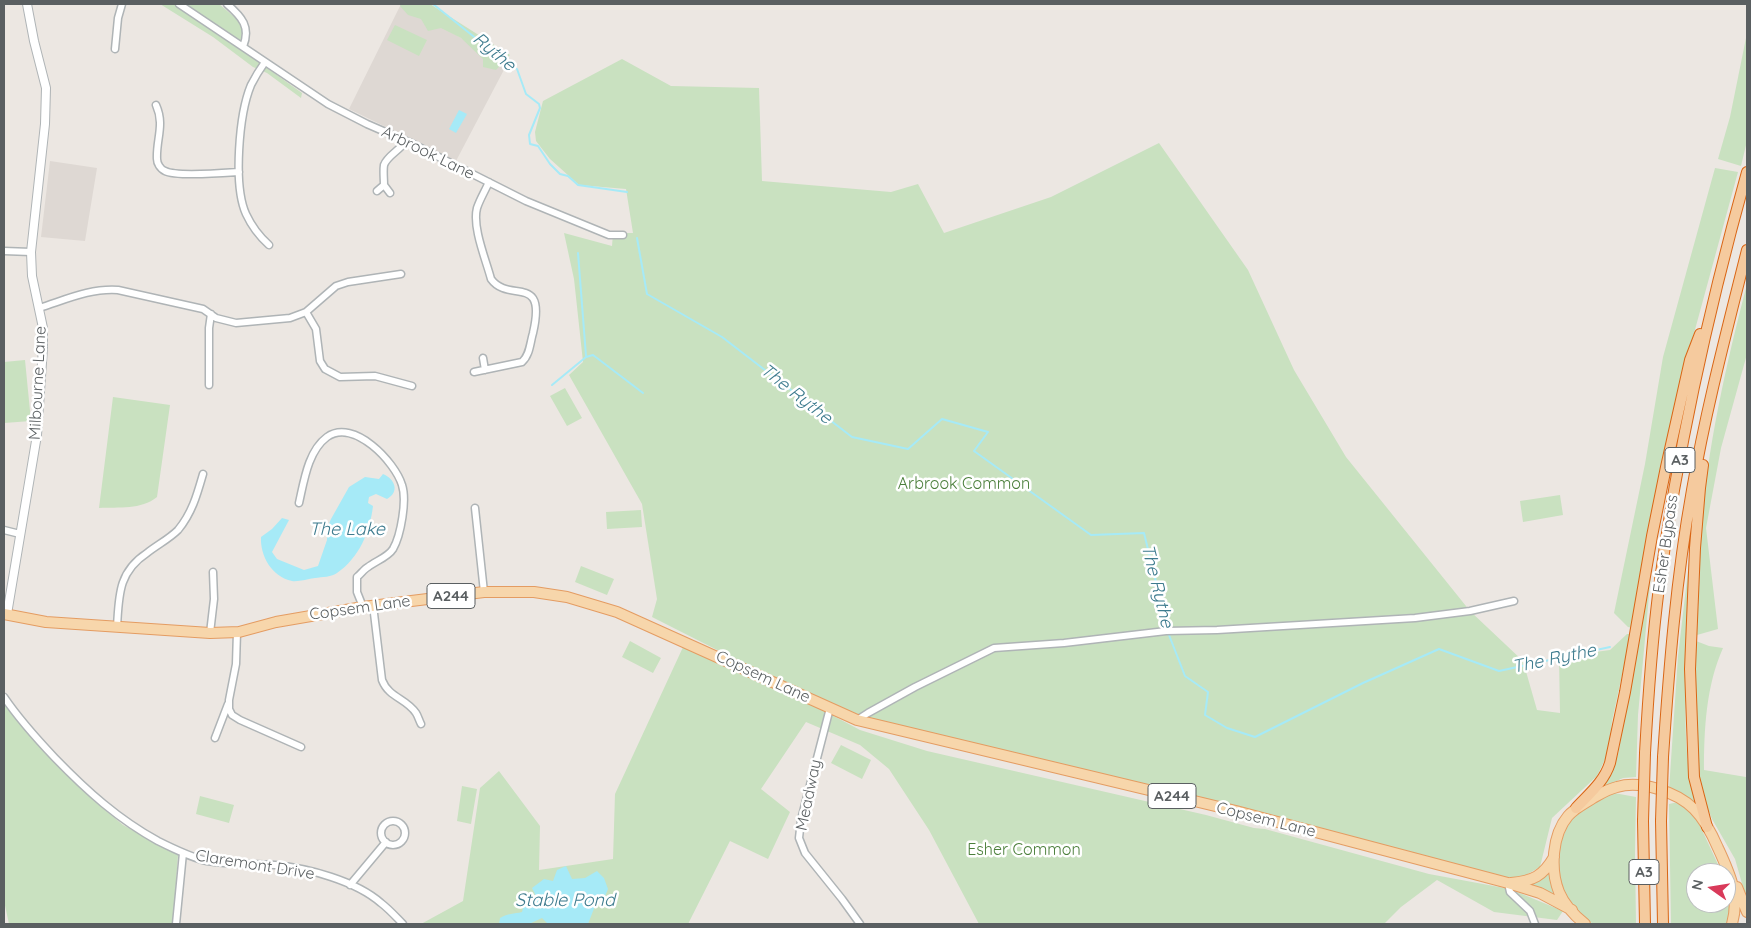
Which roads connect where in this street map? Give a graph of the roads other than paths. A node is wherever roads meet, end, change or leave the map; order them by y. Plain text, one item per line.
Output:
1 (27, 4) edge
2 (122, 4) edge
3 (179, 4) edge
4 (226, 4) edge
5 (243, 47) junction
6 (116, 49) dead end
7 (265, 62) junction
8 (156, 105) dead end
9 (406, 141) junction
10 (238, 172) junction
11 (1747, 172) edge
12 (489, 182) junction
13 (384, 185) junction
14 (377, 191) dead end
15 (390, 193) dead end
16 (623, 235) dead end
17 (269, 245) dead end
18 (1747, 250) edge
19 (4, 251) edge
20 (31, 252) junction
21 (400, 274) dead end
22 (1712, 303) junction
23 (39, 308) junction
24 (306, 312) junction
25 (211, 314) junction
26 (1722, 348) junction
27 (483, 358) dead end
28 (485, 370) junction
29 (474, 372) dead end
30 (209, 385) dead end
31 (412, 386) dead end
32 (204, 474) dead end
33 (299, 503) dead end
34 (475, 508) dead end
35 (4, 530) edge
36 (20, 534) junction
37 (213, 572) dead end
38 (484, 592) junction
39 (1514, 601) dead end
40 (368, 606) junction
41 (5, 614) edge
42 (117, 627) junction
43 (237, 632) junction
44 (210, 633) junction
45 (4, 697) edge
46 (229, 700) junction
47 (830, 708) junction
48 (857, 720) junction
49 (420, 724) dead end
50 (215, 738) dead end
51 (301, 747) dead end
52 (1576, 808) junction
53 (1707, 827) junction
54 (386, 842) dead end
55 (184, 853) junction
56 (1554, 856) junction
57 (1724, 863) edge
58 (1509, 883) junction
59 (350, 885) junction
60 (1736, 886) edge
61 (1572, 910) junction
62 (1747, 912) edge
63 (176, 924) edge
64 (403, 924) edge
65 (860, 924) edge
66 (1535, 924) edge
67 (1585, 924) edge
68 (1645, 924) edge
69 (1663, 924) edge

1 - 20 street, Milbourne Lane
2 - 6 street
3 - 5 street, Arbrook Lane
4 - 5 street
5 - 7 street, Arbrook Lane
7 - 9 street, Arbrook Lane
7 - 10 street
8 - 10 street
9 - 12 street, Arbrook Lane
9 - 13 street
10 - 17 street
11 - 22 highway, Esher Bypass / A3
12 - 16 street, Arbrook Lane
12 - 28 street
13 - 14 street
13 - 15 street
18 - 26 highway, Esher Bypass / A3
19 - 20 street
20 - 23 street, Milbourne Lane
21 - 24 street
22 - 52 highway
22 - 68 highway, Esher Bypass / A3, bridge
23 - 25 street
23 - 36 street, Milbourne Lane
24 - 25 street
24 - 31 street
25 - 30 street
26 - 53 highway
26 - 69 highway, Esher Bypass / A3, bridge
27 - 28 street
28 - 29 street
32 - 42 street
33 - 40 street
34 - 38 street
35 - 36 street
36 - 41 street, Milbourne Lane
37 - 44 street
38 - 40 main road, Copsem Lane / A244
38 - 47 main road, Copsem Lane / A244
39 - 48 street
40 - 43 main road, Copsem Lane / A244
40 - 49 street
41 - 42 main road, Copsem Lane / A244
42 - 44 main road, Copsem Lane / A244
43 - 44 main road, Copsem Lane / A244
43 - 46 street
45 - 55 street, Claremont Drive
46 - 50 street
46 - 51 street
47 - 48 main road, Copsem Lane / A244
47 - 65 street, Meadway
48 - 58 main road, Copsem Lane / A244
52 - 53 main road
52 - 56 main road
53 - 57 main road
54 - 59 street
55 - 59 street, Claremont Drive
55 - 63 street
56 - 58 main road, Copsem Lane / A244
56 - 61 main road
58 - 61 main road, Copsem Lane / A244
58 - 66 street
59 - 64 street, Claremont Drive
60 - 62 main road
61 - 67 main road

